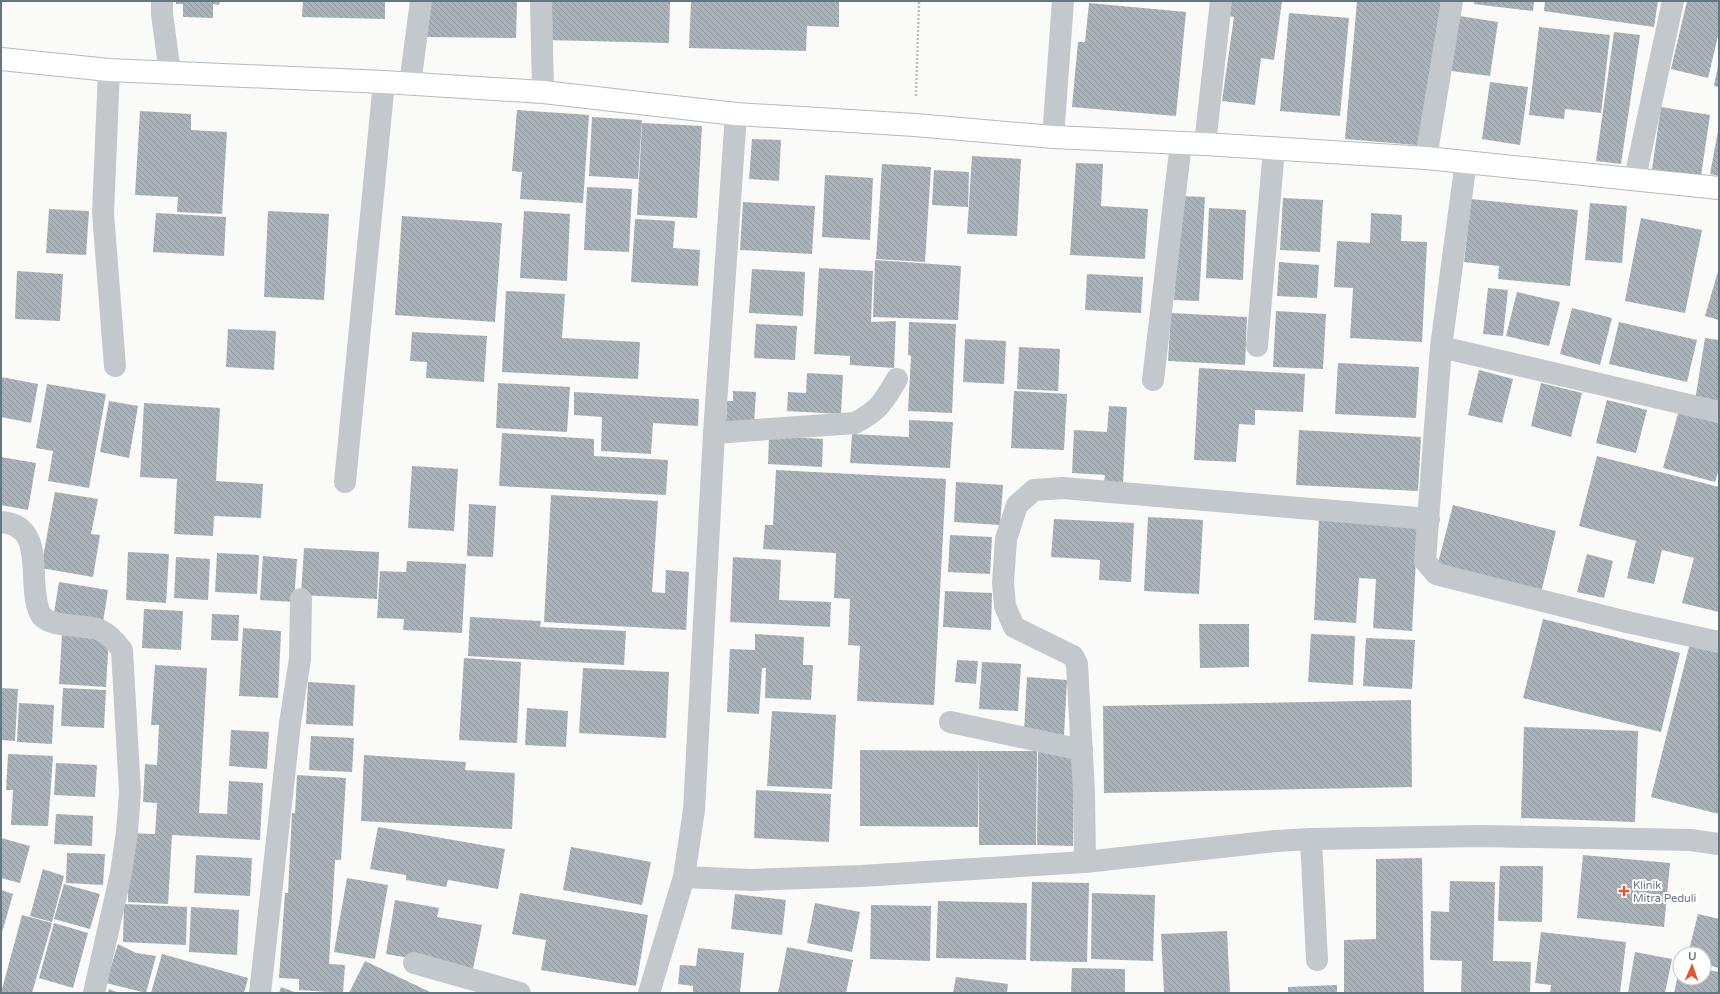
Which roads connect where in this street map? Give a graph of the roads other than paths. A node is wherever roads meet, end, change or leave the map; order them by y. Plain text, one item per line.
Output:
1 (162, 1) edge
2 (421, 1) edge
3 (541, 1) edge
4 (1063, 1) edge
5 (1221, 1) edge
6 (1452, 1) edge
7 (1673, 1) edge
8 (1, 59) edge
9 (109, 70) junction
10 (170, 73) junction
11 (384, 82) junction
12 (410, 84) junction
13 (543, 92) junction
14 (736, 114) junction
15 (1053, 137) junction
16 (1182, 143) junction
17 (1205, 144) junction
18 (1274, 149) junction
19 (1426, 158) junction
20 (1466, 161) junction
21 (1635, 178) junction
22 (1719, 188) edge
23 (1258, 346) dead end
24 (1441, 347) junction
25 (116, 366) dead end
26 (897, 379) dead end
27 (1153, 380) dead end
28 (1719, 412) edge
29 (714, 433) junction
30 (345, 482) dead end
31 (1429, 518) junction
32 (1, 522) edge
33 (301, 599) dead end
34 (1719, 642) edge
35 (950, 722) dead end
36 (1082, 750) junction
37 (1311, 839) junction
38 (1719, 844) edge
39 (1085, 862) junction
40 (684, 877) junction
41 (1317, 960) dead end
42 (414, 962) dead end
43 (94, 993) edge
44 (260, 993) edge
45 (520, 993) edge
46 (649, 993) edge

1 - 10 street
2 - 12 street
3 - 13 street
4 - 15 street
5 - 17 street
6 - 19 street
7 - 21 street
8 - 9 street
9 - 10 street
9 - 25 street
10 - 11 street
11 - 12 street
11 - 30 street
12 - 13 street
13 - 14 street
14 - 15 street
14 - 29 street
15 - 16 street
16 - 17 street
16 - 27 street
17 - 18 street
18 - 19 street
18 - 23 street
19 - 20 street
20 - 21 street
20 - 24 street
21 - 22 street
24 - 28 street
24 - 31 street
26 - 29 street
29 - 40 street
31 - 34 street
31 - 36 street
32 - 43 street
33 - 44 street
35 - 36 street
36 - 39 street
37 - 38 street
37 - 39 street
37 - 41 street
39 - 40 street
40 - 46 street
42 - 45 street

